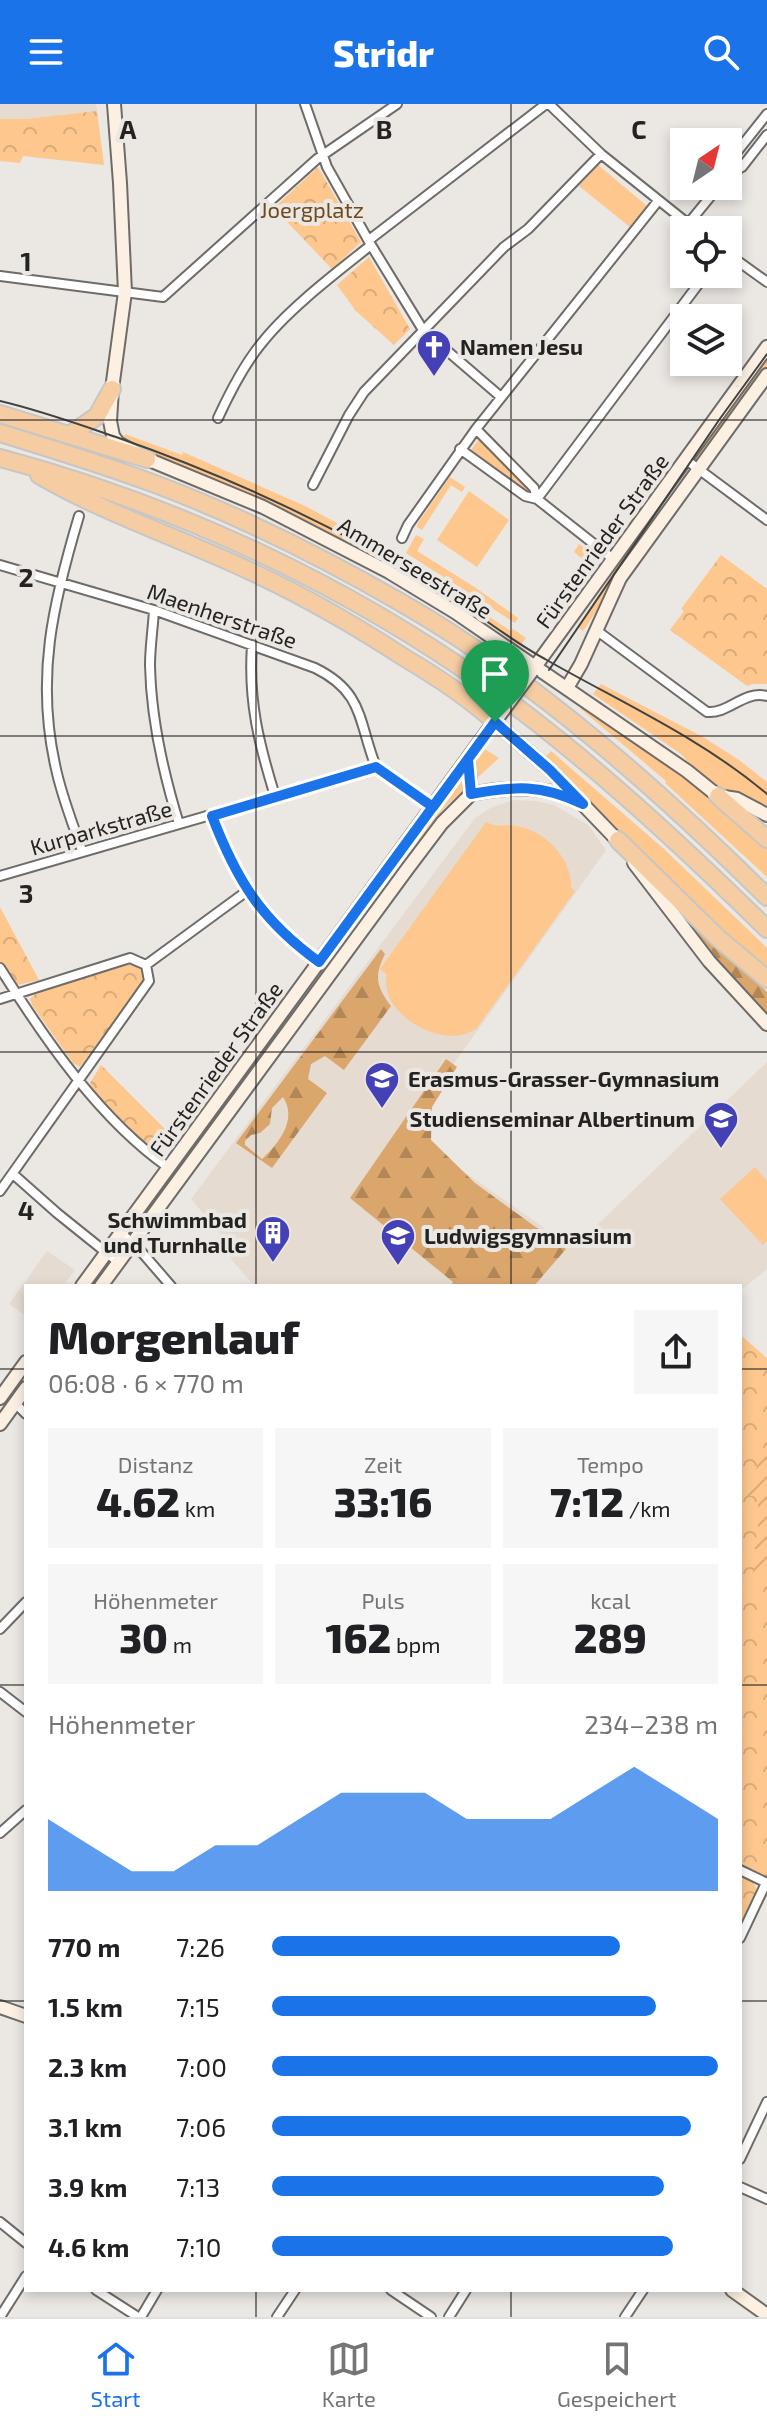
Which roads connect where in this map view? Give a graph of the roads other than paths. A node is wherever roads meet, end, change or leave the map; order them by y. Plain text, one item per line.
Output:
1 (114, 104) edge
2 (305, 104) edge
3 (397, 104) edge
4 (547, 104) edge
5 (767, 114) edge
6 (767, 135) edge
7 (742, 145) edge
8 (324, 154) junction
9 (601, 154) junction
10 (742, 167) edge
11 (658, 201) junction
12 (678, 216) edge
13 (370, 242) junction
14 (742, 264) edge
15 (0, 276) edge
16 (767, 282) edge
17 (695, 288) edge
18 (125, 292) junction
19 (423, 330) junction
20 (767, 347) edge
21 (766, 380) edge
22 (112, 389) junction
23 (501, 397) junction
24 (0, 414) edge
25 (218, 418) dead end
26 (476, 429) junction
27 (0, 433) edge
28 (71, 434) junction
29 (460, 449) junction
30 (147, 459) junction
31 (685, 459) junction
32 (8, 460) edge
33 (698, 468) junction
34 (313, 485) dead end
35 (537, 499) junction
36 (79, 516) dead end
37 (767, 520) edge
38 (402, 538) dead end
39 (613, 559) junction
40 (0, 565) edge
41 (59, 581) junction
42 (154, 610) junction
43 (596, 630) junction
44 (252, 645) junction
45 (534, 669) junction
46 (567, 688) junction
47 (767, 696) edge
48 (497, 719) junction
49 (468, 759) junction
50 (376, 767) junction
51 (471, 794) junction
52 (275, 796) junction
53 (718, 796) junction
54 (583, 804) junction
55 (433, 807) junction
56 (767, 815) edge
57 (212, 816) junction
58 (179, 824) junction
59 (767, 839) edge
60 (618, 840) junction
61 (82, 851) junction
62 (0, 876) edge
63 (247, 891) junction
64 (767, 897) edge
65 (767, 929) edge
66 (319, 962) junction
67 (146, 965) junction
68 (0, 968) edge
69 (767, 979) edge
70 (16, 993) junction
71 (0, 999) edge
72 (767, 1024) edge
73 (79, 1080) junction
74 (169, 1168) junction
75 (13, 1174) junction
76 (0, 1191) edge
77 (121, 1233) junction
78 (132, 1243) junction
79 (106, 1253) junction
80 (118, 1262) junction
81 (83, 1284) edge
82 (102, 1284) edge
83 (169, 1284) edge
84 (24, 1365) edge
85 (6, 1396) edge
86 (24, 1412) edge
87 (0, 1424) edge
88 (24, 1604) edge
89 (0, 1629) edge
90 (0, 1692) edge
91 (24, 1710) edge
92 (24, 1812) edge
93 (0, 1833) edge
94 (742, 1871) edge
95 (766, 1883) edge
96 (742, 1934) edge
97 (0, 2007) edge
98 (24, 2015) edge
99 (767, 2102) edge
100 (742, 2155) edge
101 (742, 2188) edge
102 (767, 2199) edge
103 (0, 2222) edge
104 (24, 2241) edge
105 (24, 2279) edge
106 (99, 2292) edge
107 (155, 2292) edge
108 (294, 2292) edge
109 (394, 2292) edge
110 (465, 2292) edge
111 (642, 2292) edge
112 (735, 2292) edge
113 (767, 2315) edge
114 (134, 2316) edge
115 (0, 2317) edge
116 (277, 2317) edge
117 (431, 2317) edge
118 (449, 2317) edge
119 (625, 2317) edge

1 - 18 main road
2 - 8 street
3 - 8 street
4 - 9 street
4 - 13 street
5 - 7 street
6 - 10 street
8 - 13 street
8 - 18 street
9 - 11 street
9 - 19 street
11 - 12 street
11 - 23 street
13 - 19 street
13 - 25 street
14 - 16 street
15 - 18 street
17 - 35 street
18 - 22 main road
19 - 23 street
19 - 34 street
20 - 31 main road, Fürstenrieder Straße
21 - 33 main road, Fürstenrieder Straße
22 - 28 highway
22 - 30 main road, Ammerseestraße
23 - 26 street
24 - 28 highway
26 - 29 street
26 - 35 street
27 - 64 highway
28 - 30 highway
29 - 35 street
29 - 38 street
30 - 45 main road, Ammerseestraße
31 - 33 street
31 - 39 main road, Fürstenrieder Straße
32 - 48 highway
32 - 65 highway
33 - 37 street
33 - 43 main road, Fürstenrieder Straße
35 - 39 street
36 - 41 street
39 - 45 main road, Fürstenrieder Straße
40 - 41 street, Maenherstraße
41 - 42 street, Maenherstraße
41 - 61 street
42 - 44 street, Maenherstraße
42 - 58 street
43 - 46 main road, Fürstenrieder Straße
43 - 47 street
44 - 50 street, Maenherstraße
44 - 52 street
45 - 46 main road, Ammerseestraße
45 - 48 main road, Fürstenrieder Straße, bridge
46 - 53 main road, Ammerseestraße
48 - 49 main road, Fürstenrieder Straße
48 - 54 main road
49 - 51 main road
49 - 55 main road, Fürstenrieder Straße
50 - 52 street, Kurparkstraße
50 - 55 street
51 - 54 main road
51 - 78 main road, Fürstenrieder Straße
52 - 57 street, Kurparkstraße
53 - 56 main road, Ammerseestraße
53 - 59 highway
54 - 60 main road
55 - 66 main road, Fürstenrieder Straße
57 - 58 street, Kurparkstraße
57 - 63 street
58 - 61 street, Kurparkstraße
60 - 69 highway
60 - 72 main road
61 - 62 street, Kurparkstraße
63 - 66 street
63 - 67 street
66 - 74 main road, Fürstenrieder Straße
67 - 70 street
67 - 73 street
68 - 70 street
70 - 71 street
70 - 73 street
73 - 74 street
73 - 75 street
74 - 77 main road, Fürstenrieder Straße
75 - 76 street
75 - 79 street
77 - 78 street
77 - 79 main road, Fürstenrieder Straße
78 - 80 main road, Fürstenrieder Straße
78 - 83 street
79 - 80 street
79 - 81 main road, Fürstenrieder Straße
80 - 82 main road, Fürstenrieder Straße
84 - 85 main road
85 - 86 street
85 - 87 main road
88 - 89 street
90 - 91 street
92 - 93 street
94 - 95 street
95 - 96 street
97 - 98 main road
99 - 100 street
101 - 102 street
103 - 104 street
105 - 115 street
106 - 114 street
107 - 114 street
108 - 116 street
109 - 117 street
110 - 118 street
111 - 119 street
112 - 113 main road

